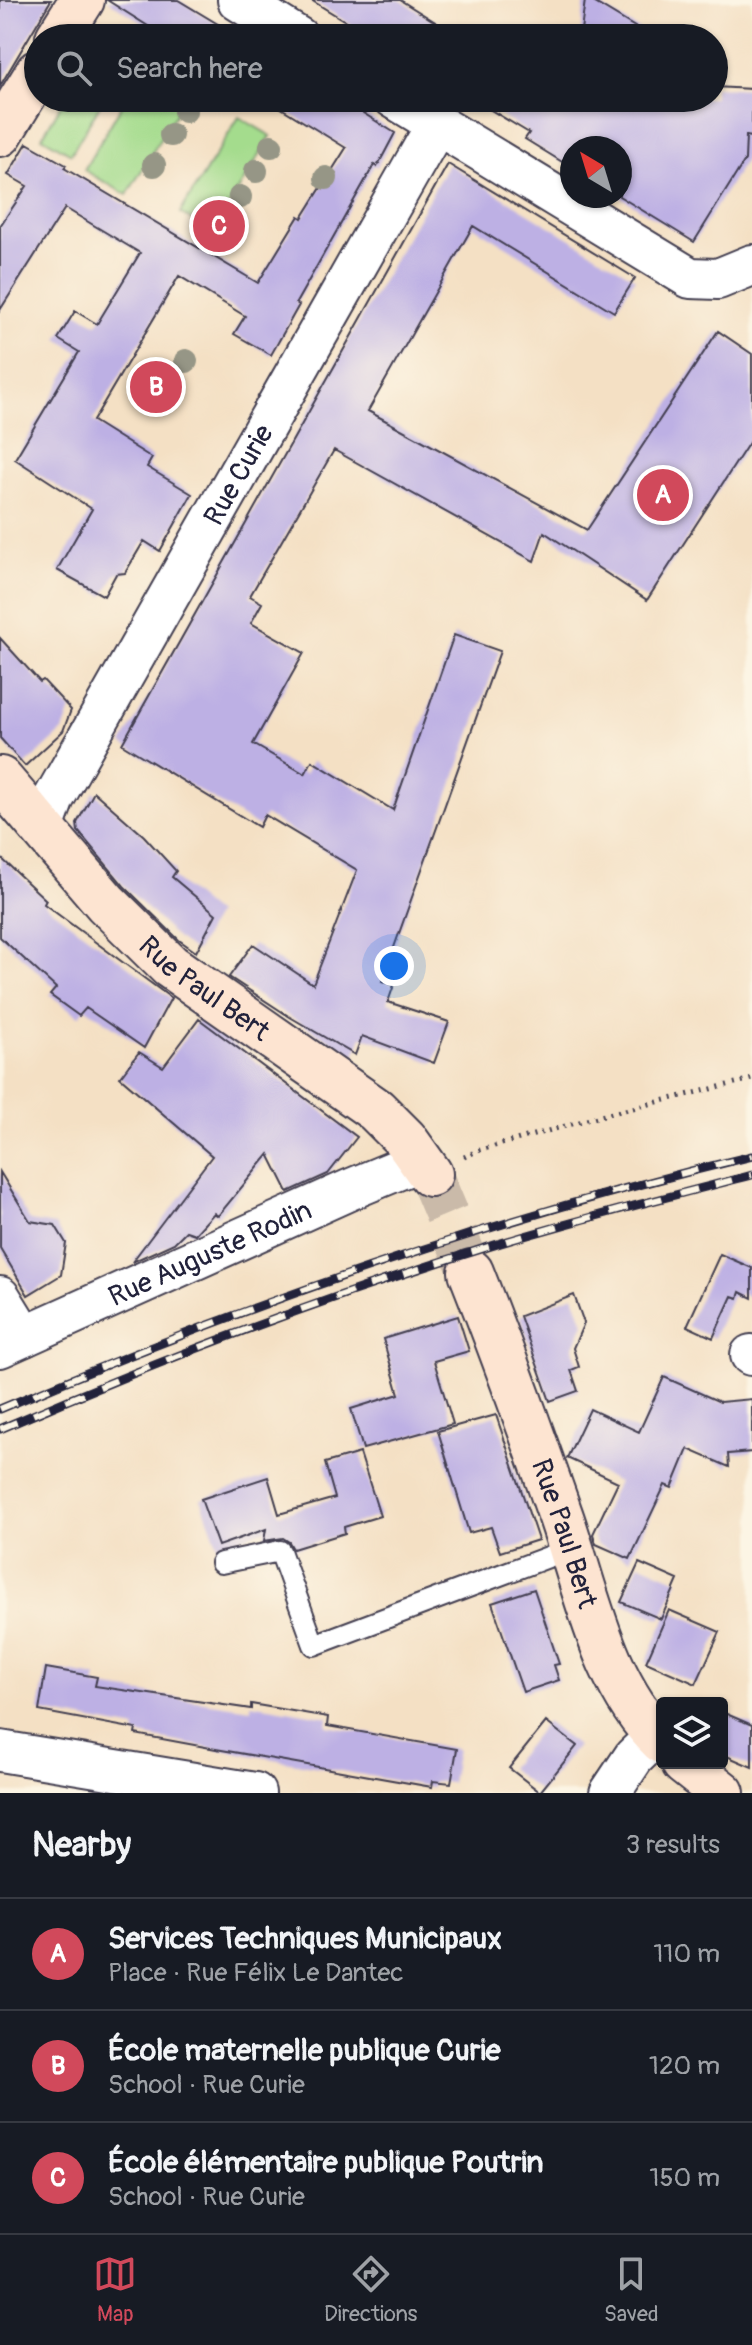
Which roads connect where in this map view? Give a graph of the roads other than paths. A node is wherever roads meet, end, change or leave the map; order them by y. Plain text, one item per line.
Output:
1 (82, 0) edge
2 (238, 0) edge
3 (67, 24) edge
4 (277, 24) edge
5 (24, 95) edge
6 (417, 112) edge
7 (437, 124) junction
8 (0, 134) edge
9 (752, 265) edge
10 (0, 779) edge
11 (43, 828) junction
12 (426, 1167) joint
13 (471, 1272) tunnel mouth
14 (0, 1297) edge
15 (12, 1341) edge
16 (572, 1548) junction
17 (221, 1563) dead end
18 (656, 1733) edge
19 (0, 1751) edge
20 (656, 1751) edge
21 (694, 1769) edge
22 (255, 1793) edge
23 (610, 1793) edge
24 (722, 1793) edge

1 - 3 main road
2 - 4 street
5 - 8 main road
6 - 7 street
7 - 9 street
7 - 11 street, Rue Curie
10 - 11 main road, Rue Paul Bert
11 - 12 main road, Rue Paul Bert
12 - 15 street, Rue Auguste Rodin
13 - 16 main road, Rue Paul Bert
14 - 15 street
16 - 17 lane
16 - 18 main road, Rue Paul Bert
19 - 22 street
20 - 23 street
21 - 24 main road, Rue Paul Bert

